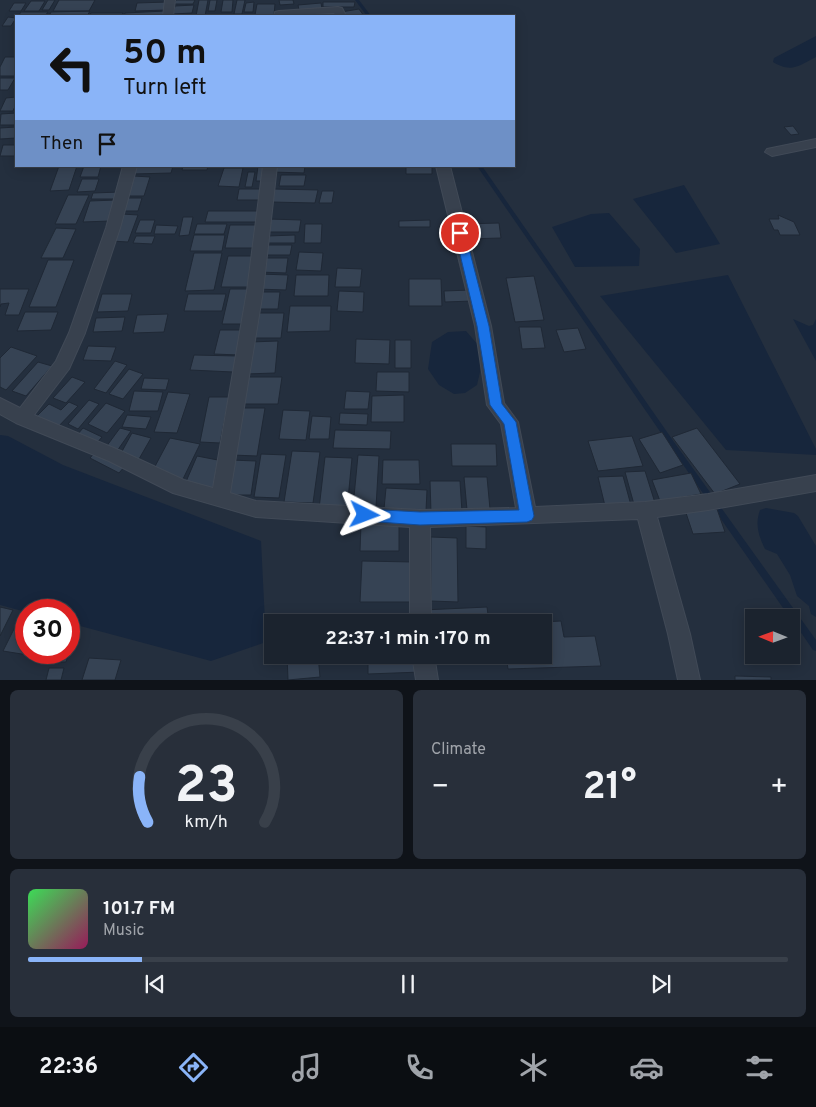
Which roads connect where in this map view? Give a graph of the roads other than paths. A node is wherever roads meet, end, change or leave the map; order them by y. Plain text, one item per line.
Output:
1 (170, 0) edge
2 (168, 15) edge
3 (279, 15) edge
4 (340, 15) edge
5 (816, 143) edge
6 (772, 152) dead end
7 (130, 167) edge
8 (270, 167) edge
9 (443, 167) edge
10 (0, 405) edge
11 (22, 418) junction
12 (816, 484) edge
13 (220, 499) junction
14 (645, 510) junction
15 (527, 516) junction
16 (420, 518) junction
17 (420, 614) edge
18 (424, 664) edge
19 (427, 680) edge
20 (689, 680) edge

1 - 2 street
3 - 4 street
5 - 6 street
7 - 11 street
8 - 13 street
9 - 15 street
10 - 11 street
11 - 13 street
12 - 14 street
13 - 16 street
14 - 15 street
14 - 20 street
15 - 16 street
16 - 17 street
18 - 19 street

